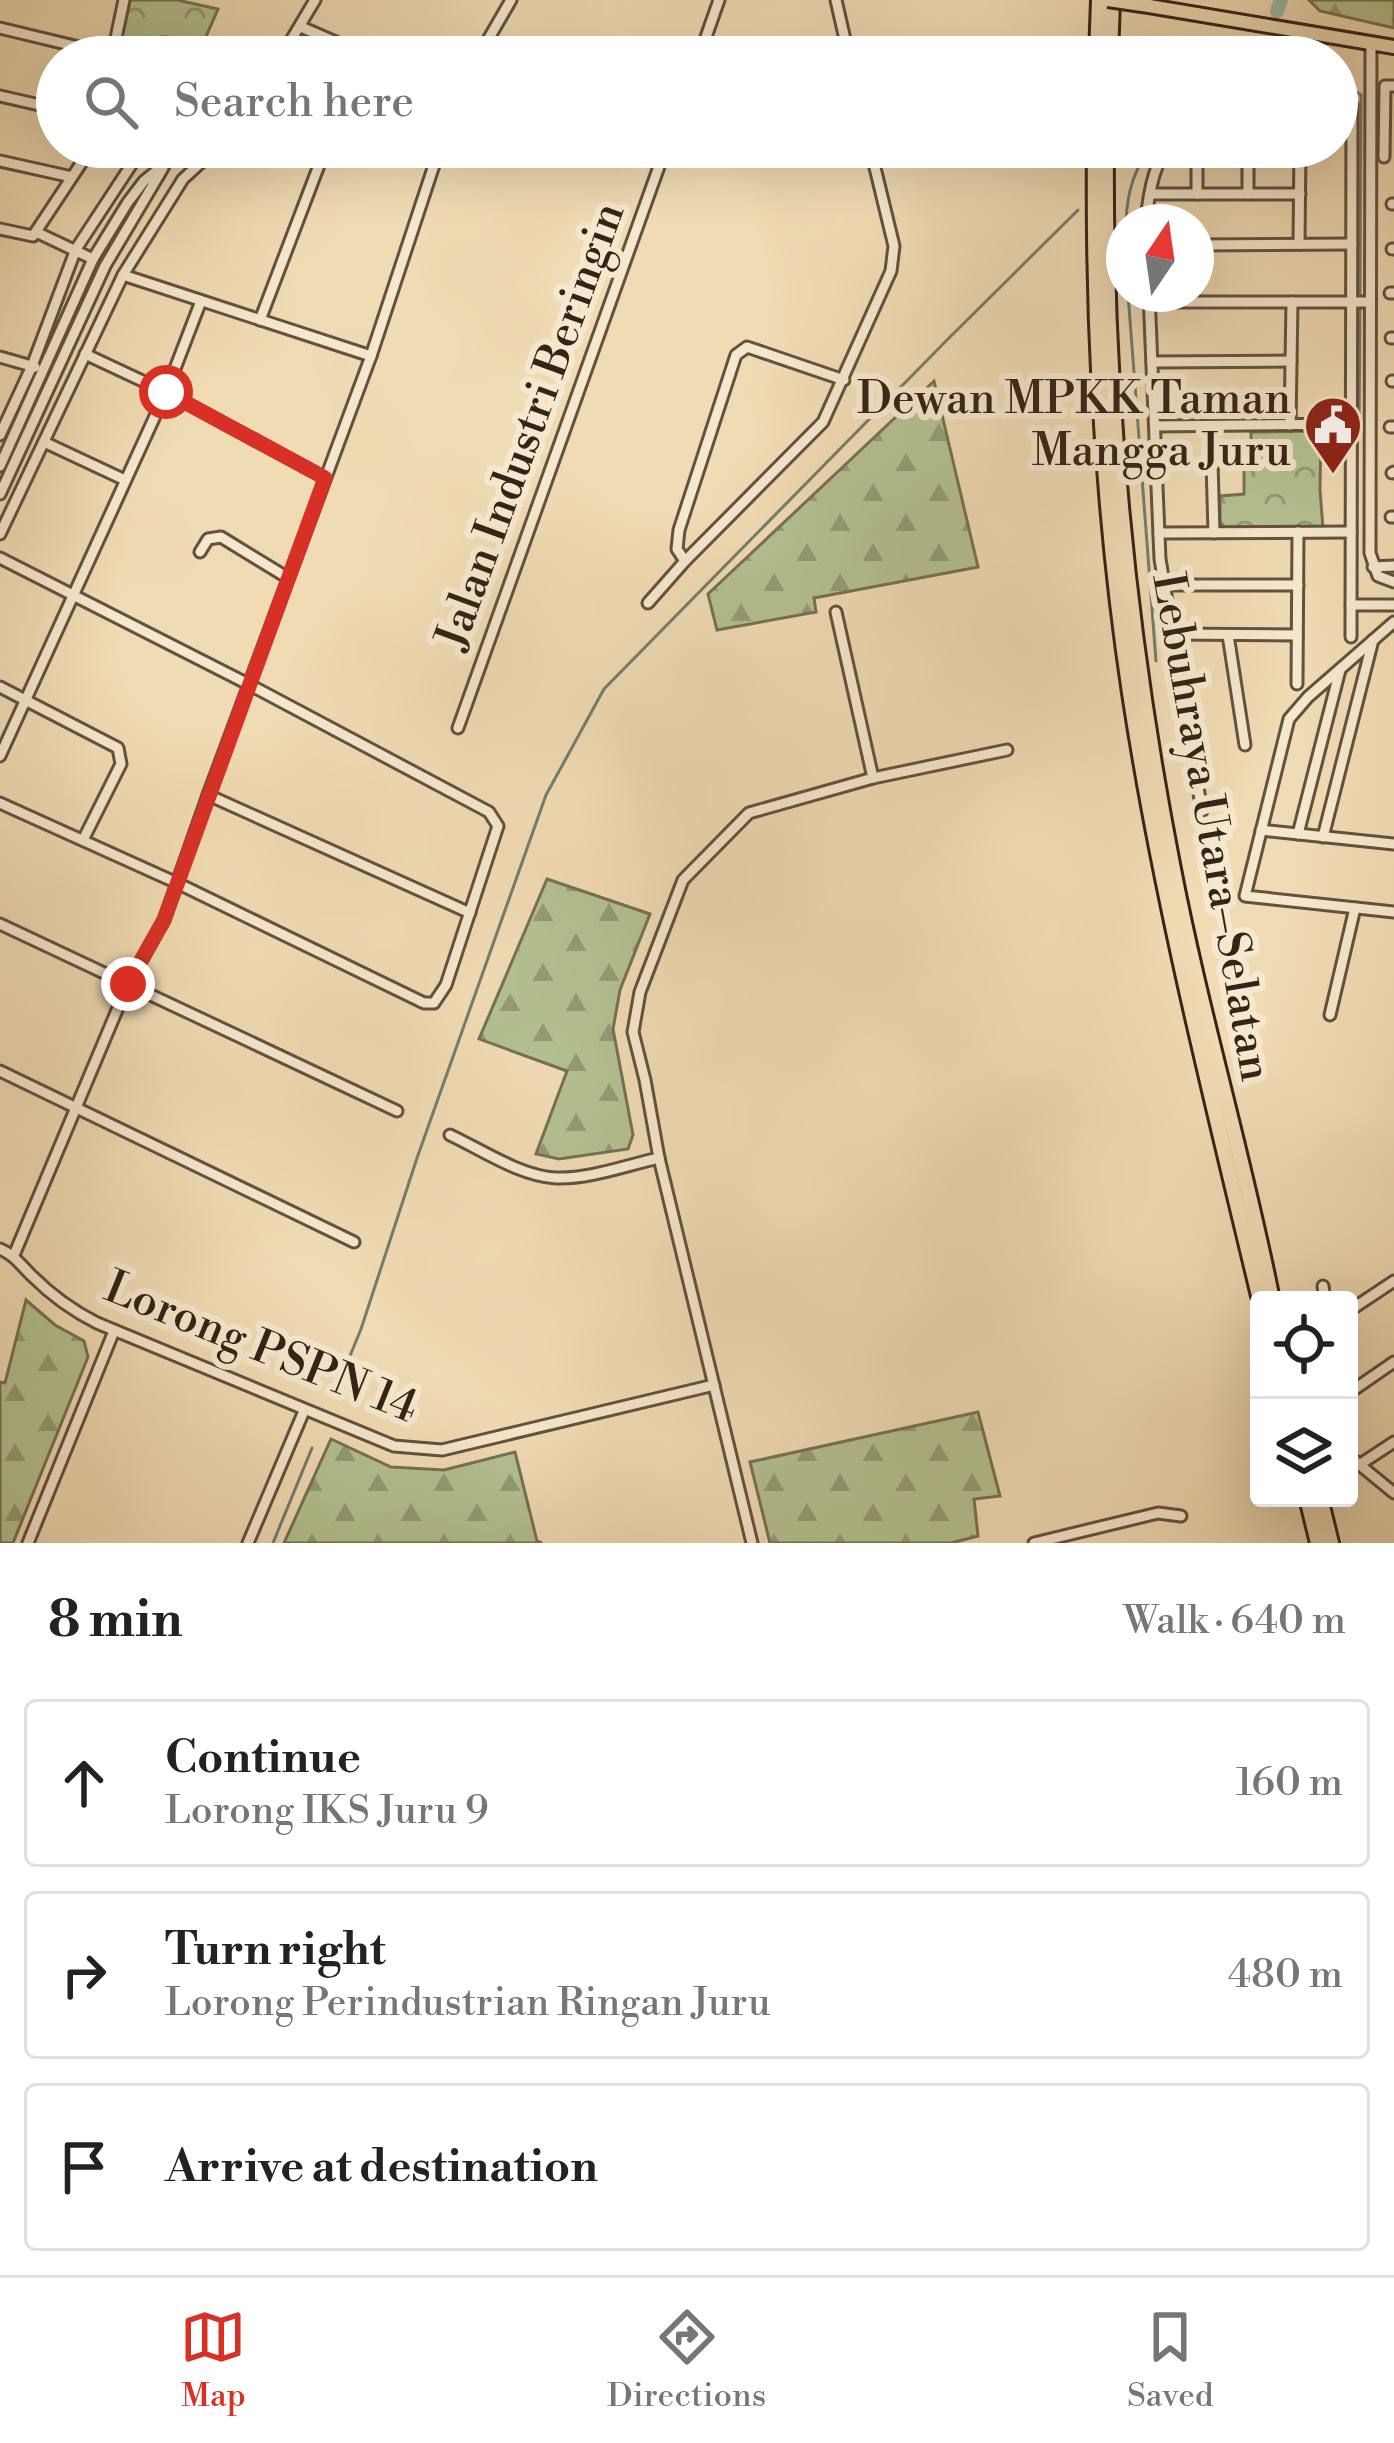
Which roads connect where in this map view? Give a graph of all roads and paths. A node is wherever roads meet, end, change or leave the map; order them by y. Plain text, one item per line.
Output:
1 (124, 0) edge
2 (315, 0) edge
3 (511, 0) edge
4 (719, 0) edge
5 (836, 0) edge
6 (1106, 0) edge
7 (301, 27) junction
8 (0, 28) edge
9 (116, 36) edge
10 (295, 36) edge
11 (322, 36) edge
12 (490, 36) edge
13 (706, 36) edge
14 (844, 36) edge
15 (1100, 36) edge
16 (1109, 36) edge
17 (1323, 36) edge
18 (36, 37) edge
19 (1358, 42) edge
20 (1371, 44) junction
21 (1394, 47) edge
22 (1394, 86) edge
23 (0, 96) edge
24 (36, 104) edge
25 (1383, 157) edge
26 (0, 160) edge
27 (78, 168) edge
28 (129, 168) edge
29 (159, 168) edge
30 (162, 168) edge
31 (194, 168) edge
32 (318, 168) edge
33 (433, 168) edge
34 (659, 168) edge
35 (875, 168) edge
36 (1095, 168) edge
37 (1106, 168) edge
38 (1158, 168) edge
39 (1197, 168) edge
40 (1248, 168) edge
41 (1300, 168) edge
42 (1352, 168) edge
43 (72, 177) junction
44 (1151, 194) junction
45 (1197, 194) junction
46 (1248, 194) junction
47 (1300, 194) junction
48 (1149, 204) edge
49 (0, 229) edge
50 (35, 234) junction
51 (1299, 244) junction
52 (1352, 244) junction
53 (1214, 245) edge
54 (76, 249) junction
55 (93, 260) junction
56 (123, 274) junction
57 (1214, 300) edge
58 (201, 301) junction
59 (1292, 302) junction
60 (1352, 302) junction
61 (1370, 302) junction
62 (1150, 312) edge
63 (260, 320) junction
64 (85, 354) junction
65 (371, 356) junction
66 (0, 357) edge
67 (1291, 361) junction
68 (1152, 362) junction
69 (32, 366) junction
70 (45, 370) junction
71 (57, 375) junction
72 (844, 380) junction
73 (166, 392) junction
74 (1351, 424) junction
75 (1290, 425) junction
76 (1155, 426) junction
77 (1211, 426) junction
78 (0, 435) edge
79 (44, 442) junction
80 (0, 466) edge
81 (325, 478) junction
82 (125, 480) junction
83 (0, 494) edge
84 (1298, 532) junction
85 (1351, 532) junction
86 (1159, 533) junction
87 (1214, 533) junction
88 (0, 534) edge
89 (200, 552) dead end
90 (0, 558) edge
91 (685, 561) junction
92 (1394, 566) edge
93 (1373, 567) junction
94 (288, 578) junction
95 (1394, 582) edge
96 (1163, 585) junction
97 (1298, 585) junction
98 (75, 597) junction
99 (648, 603) dead end
100 (1351, 605) junction
101 (836, 612) dead end
102 (1393, 614) edge
103 (1172, 634) junction
104 (1228, 634) junction
105 (1298, 635) junction
106 (1351, 637) dead end
107 (1373, 640) junction
108 (1341, 668) junction
109 (1297, 684) dead end
110 (250, 685) junction
111 (0, 687) edge
112 (26, 700) junction
113 (458, 728) dead end
114 (1245, 745) dead end
115 (1007, 750) dead end
116 (0, 756) edge
117 (873, 778) junction
118 (208, 795) junction
119 (0, 802) edge
120 (1202, 811) dead end
121 (1261, 830) junction
122 (1298, 834) junction
123 (1323, 837) junction
124 (83, 840) junction
125 (1394, 844) edge
126 (177, 883) junction
127 (1355, 908) junction
128 (1394, 912) edge
129 (470, 913) junction
130 (0, 924) edge
131 (128, 984) junction
132 (1330, 1015) dead end
133 (0, 1071) edge
134 (74, 1108) junction
135 (397, 1111) dead end
136 (450, 1135) dead end
137 (659, 1158) junction
138 (354, 1242) dead end
139 (0, 1249) edge
140 (14, 1255) junction
141 (1394, 1281) edge
142 (1323, 1286) dead end
143 (1257, 1291) edge
144 (1270, 1291) edge
145 (1324, 1291) edge
146 (1358, 1305) edge
147 (114, 1331) junction
148 (1394, 1362) edge
149 (713, 1385) junction
150 (1358, 1387) edge
151 (304, 1411) junction
152 (1394, 1442) edge
153 (1359, 1465) joint
154 (1394, 1493) edge
155 (1309, 1507) edge
156 (1322, 1507) edge
157 (1181, 1516) dead end
158 (28, 1543) edge
159 (248, 1543) edge
160 (752, 1543) edge
161 (1034, 1543) edge
162 (1318, 1543) edge
163 (1331, 1543) edge

1 - 9 street
2 - 7 street
3 - 12 street
4 - 13 street
5 - 14 street
6 - 15 highway
6 - 16 highway
6 - 17 main road, bridge
7 - 10 street
7 - 11 street
8 - 18 street
19 - 20 main road, bridge
20 - 21 main road
20 - 25 street
22 - 25 street
23 - 24 street
25 - 61 street
26 - 43 street
27 - 43 street
28 - 54 street
29 - 55 street
30 - 71 street
31 - 56 street
32 - 63 street
33 - 65 street
34 - 113 street, Jalan Industri Beringin
35 - 72 street
36 - 143 highway, Lebuhraya Utara–Selatan
37 - 144 highway, Lebuhraya Utara–Selatan
38 - 44 street
39 - 45 street
40 - 46 street
41 - 47 street
42 - 52 street
43 - 50 street
44 - 45 street
44 - 48 street
45 - 46 street
46 - 47 street
47 - 51 street
49 - 50 street
50 - 54 street
51 - 52 street
51 - 53 street
52 - 60 street
54 - 55 street
54 - 69 street
55 - 70 street
56 - 58 street
56 - 64 street
57 - 59 street
58 - 63 street
58 - 73 street
59 - 60 street
59 - 67 street
60 - 61 street
60 - 74 street
61 - 93 street
62 - 68 street
63 - 65 street
64 - 73 street
64 - 79 street
65 - 81 street
66 - 69 street
67 - 68 street
67 - 75 street
68 - 76 street
69 - 70 street
69 - 78 street
70 - 71 street
70 - 80 street
71 - 83 street
72 - 91 street
72 - 91 street
73 - 81 street
73 - 82 street
74 - 75 street
74 - 85 street
75 - 77 street
76 - 77 street
76 - 86 street
77 - 87 street
79 - 82 street
79 - 88 street
81 - 94 street
82 - 98 street
84 - 85 street
84 - 87 street
84 - 97 street
85 - 100 street
86 - 87 street
86 - 96 street
89 - 94 street
90 - 98 street
91 - 99 street
92 - 93 street
93 - 95 street
94 - 110 street
96 - 97 street
96 - 103 street
97 - 105 street
98 - 110 street
98 - 112 street
100 - 102 street
100 - 106 street
101 - 117 street
102 - 107 street
103 - 104 street
103 - 120 street
104 - 105 street
104 - 114 street
105 - 109 street
107 - 108 street
107 - 123 street
108 - 121 street
108 - 122 street
110 - 118 street
110 - 129 street
111 - 112 street
112 - 116 street
112 - 124 street
115 - 117 street
117 - 137 street
118 - 126 street
118 - 129 street
119 - 124 street
121 - 122 street
121 - 127 street
122 - 123 street
123 - 125 street
124 - 126 street
126 - 129 street
126 - 131 street
127 - 128 street
127 - 132 street
130 - 131 street
131 - 134 street
131 - 135 street
133 - 134 street
134 - 138 street
134 - 140 street
136 - 137 street
137 - 149 street
139 - 140 street
140 - 147 street, Lorong PSPN 14
141 - 146 street
142 - 145 street
147 - 151 street, Lorong PSPN 14
147 - 158 street
148 - 150 street
149 - 151 street, Lorong PSPN 14
149 - 160 street
151 - 159 street
152 - 153 street
153 - 154 street
155 - 162 highway
156 - 163 highway
157 - 161 street

